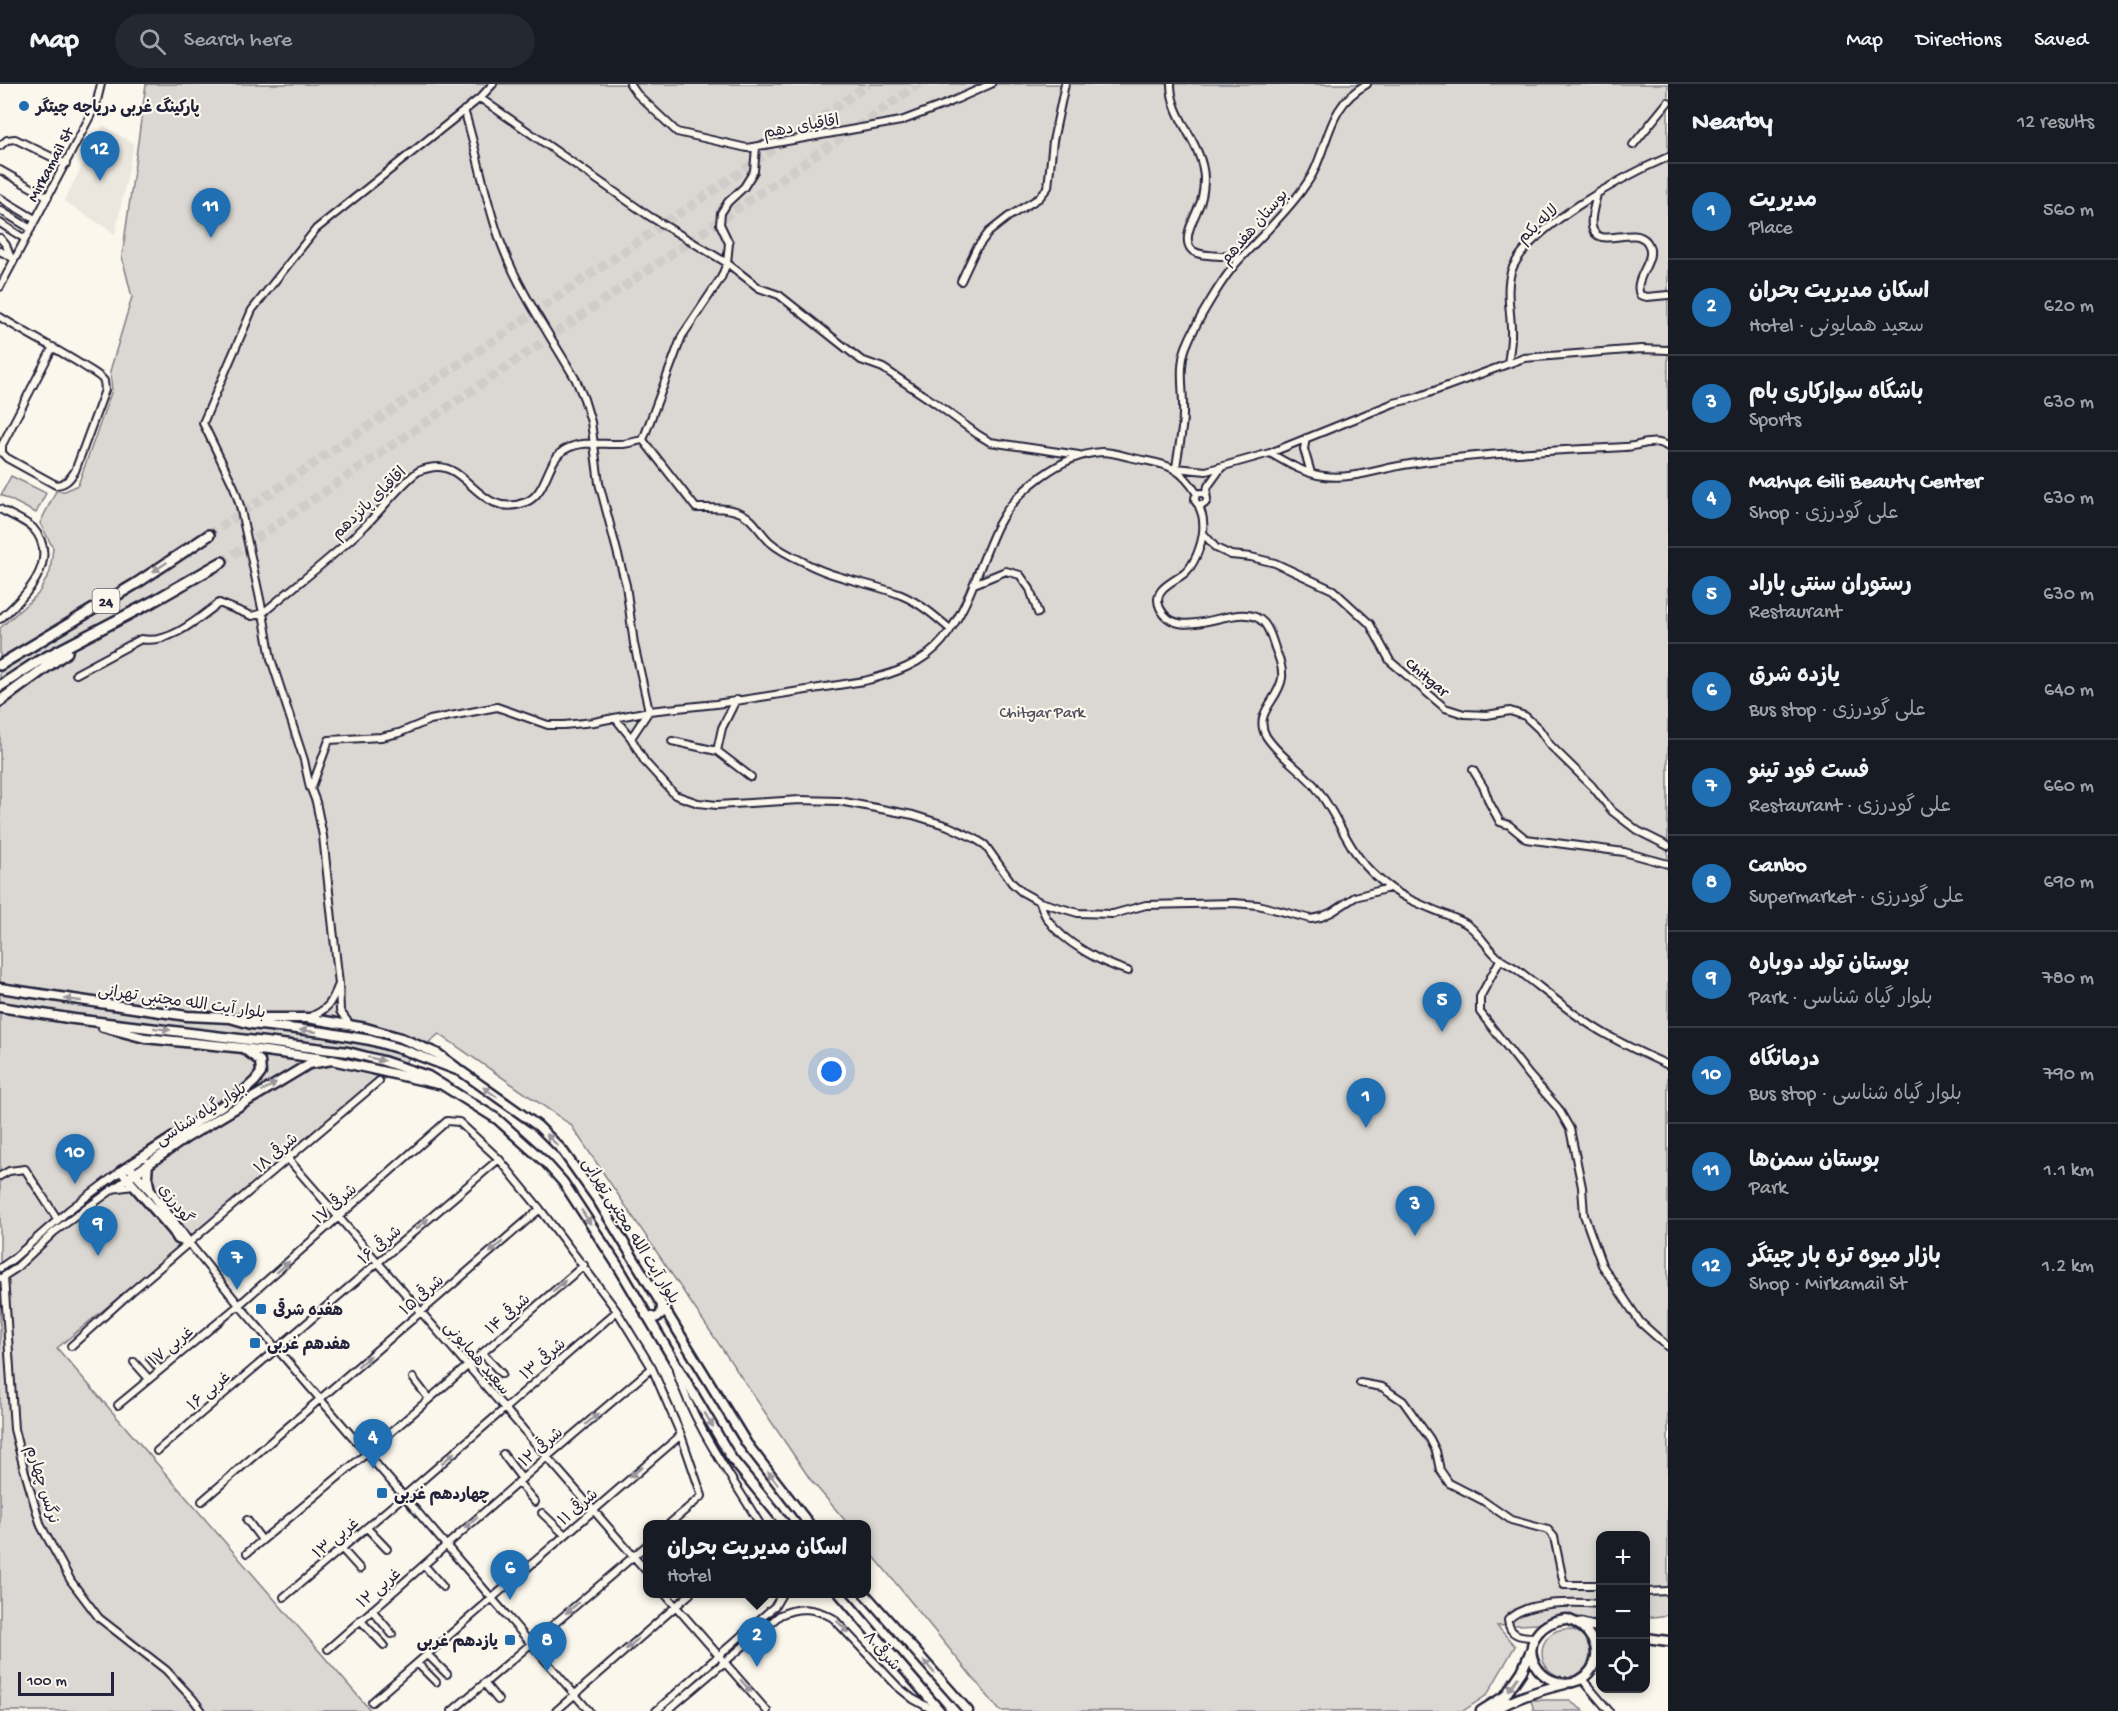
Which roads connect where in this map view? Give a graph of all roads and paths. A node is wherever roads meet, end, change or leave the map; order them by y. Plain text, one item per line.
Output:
1 (101, 84) edge
2 (493, 84) edge
3 (630, 84) edge
4 (991, 84) edge
5 (1065, 84) edge
6 (1171, 84) edge
7 (1367, 84) edge
8 (480, 98) junction
9 (1668, 102) edge
10 (464, 110) junction
11 (1633, 145) dead end
12 (0, 146) edge
13 (756, 147) junction
14 (1668, 157) edge
15 (66, 164) junction
16 (0, 170) edge
17 (1597, 194) junction
18 (48, 197) junction
19 (0, 198) edge
20 (0, 210) edge
21 (35, 219) junction
22 (0, 223) edge
23 (31, 229) junction
24 (0, 238) edge
25 (25, 239) junction
26 (0, 251) edge
27 (12, 258) junction
28 (1239, 259) junction
29 (727, 263) junction
30 (961, 281) dead end
31 (0, 287) edge
32 (1668, 295) edge
33 (0, 317) edge
34 (53, 347) junction
35 (1668, 350) edge
36 (1508, 364) junction
37 (1306, 438) junction
38 (643, 440) junction
39 (594, 442) junction
40 (1668, 447) edge
41 (1270, 453) junction
42 (1082, 456) junction
43 (1176, 468) junction
44 (1221, 468) junction
45 (1311, 473) junction
46 (1197, 494) junction
47 (1206, 495) junction
48 (1198, 504) junction
49 (0, 509) edge
50 (1203, 534) junction
51 (209, 535) tunnel mouth
52 (222, 562) tunnel mouth
53 (974, 584) junction
54 (263, 613) junction
55 (1038, 613) dead end
56 (0, 619) edge
57 (950, 629) junction
58 (86, 638) junction
59 (0, 665) edge
60 (76, 674) dead end
61 (0, 686) edge
62 (736, 700) junction
63 (0, 701) edge
64 (649, 711) junction
65 (615, 718) junction
66 (631, 738) junction
67 (672, 741) dead end
68 (717, 751) junction
69 (1473, 770) dead end
70 (751, 777) dead end
71 (311, 789) junction
72 (1668, 846) edge
73 (1668, 864) edge
74 (1389, 888) junction
75 (1040, 902) junction
76 (1500, 960) junction
77 (1128, 971) dead end
78 (339, 984) junction
79 (0, 988) edge
80 (0, 1007) edge
81 (230, 1018) junction
82 (306, 1018) junction
83 (74, 1019) junction
84 (350, 1025) junction
85 (243, 1048) junction
86 (332, 1060) junction
87 (1668, 1065) edge
88 (462, 1072) junction
89 (379, 1081) dead end
90 (446, 1086) junction
91 (288, 1159) junction
92 (499, 1159) junction
93 (148, 1163) junction
94 (128, 1173) junction
95 (0, 1176) edge
96 (133, 1186) junction
97 (111, 1189) junction
98 (150, 1190) junction
99 (540, 1209) junction
100 (339, 1217) junction
101 (58, 1220) junction
102 (189, 1243) junction
103 (378, 1262) junction
104 (584, 1265) junction
105 (0, 1268) edge
106 (2, 1277) edge
107 (239, 1305) junction
108 (662, 1306) junction
109 (617, 1311) junction
110 (421, 1312) junction
111 (646, 1315) junction
112 (71, 1346) dead end
113 (1668, 1347) edge
114 (277, 1349) junction
115 (482, 1353) junction
116 (150, 1358) dead end
117 (672, 1358) junction
118 (134, 1362) dead end
119 (467, 1365) junction
120 (652, 1368) junction
121 (160, 1370) junction
122 (502, 1374) dead end
123 (413, 1378) dead end
124 (149, 1379) junction
125 (1360, 1383) dead end
126 (429, 1399) junction
127 (320, 1400) junction
128 (118, 1405) dead end
129 (504, 1408) junction
130 (681, 1435) junction
131 (157, 1451) dead end
132 (367, 1453) junction
133 (502, 1454) dead end
134 (547, 1457) junction
135 (520, 1481) junction
136 (404, 1496) junction
137 (202, 1502) dead end
138 (535, 1502) dead end
139 (592, 1509) junction
140 (543, 1513) dead end
141 (247, 1520) dead end
142 (674, 1520) edge
143 (758, 1520) edge
144 (782, 1520) edge
145 (805, 1520) edge
146 (367, 1528) junction
147 (564, 1534) junction
148 (262, 1540) junction
149 (446, 1545) junction
150 (643, 1548) edge
151 (342, 1549) junction
152 (387, 1549) dead end
153 (247, 1553) dead end
154 (633, 1556) junction
155 (424, 1565) junction
156 (643, 1567) edge
157 (360, 1569) dead end
158 (1596, 1585) edge
159 (443, 1587) dead end
160 (1668, 1591) edge
161 (1650, 1592) edge
162 (284, 1598) dead end
163 (492, 1598) junction
164 (670, 1598) edge
165 (684, 1598) edge
166 (779, 1598) edge
167 (844, 1598) edge
168 (869, 1598) edge
169 (1596, 1604) edge
170 (676, 1605) junction
171 (372, 1610) junction
172 (360, 1620) junction
173 (1577, 1622) junction
174 (1596, 1627) edge
175 (392, 1634) dead end
176 (1535, 1637) junction
177 (1650, 1639) edge
178 (531, 1643) junction
179 (1668, 1643) edge
180 (1650, 1644) edge
181 (384, 1645) dead end
182 (1532, 1646) junction
183 (328, 1649) dead end
184 (427, 1654) junction
185 (722, 1658) junction
186 (417, 1663) junction
187 (1596, 1666) edge
188 (1591, 1669) junction
189 (447, 1674) dead end
190 (1582, 1679) junction
191 (436, 1682) dead end
192 (484, 1683) junction
193 (1566, 1684) junction
194 (574, 1695) junction
195 (498, 1700) dead end
196 (372, 1701) dead end
197 (202, 1711) edge
198 (452, 1711) edge
199 (556, 1711) edge
200 (589, 1711) edge
201 (657, 1711) edge
202 (667, 1711) edge
203 (767, 1711) edge
204 (935, 1711) edge
205 (940, 1711) edge
206 (968, 1711) edge
207 (1481, 1711) edge
208 (1493, 1711) edge
209 (1609, 1711) edge

1 - 15 street, Mirkamail St
2 - 8 street
3 - 13 street, اقاقیای دهم
4 - 13 street, اقاقیای دهم
5 - 30 street
6 - 28 street
7 - 28 street, بوستان هفدهم
8 - 10 street
8 - 29 street
9 - 11 street
10 - 39 street
10 - 54 street
12 - 15 street
13 - 29 street
14 - 17 street, لاله یکم
15 - 18 street, Mirkamail St
16 - 18 street
17 - 32 street
17 - 36 street, لاله یکم
18 - 21 street, Mirkamail St
19 - 21 street
20 - 23 street
21 - 23 street, Mirkamail St
22 - 25 street
23 - 25 street, Mirkamail St
24 - 27 street
25 - 27 street, Mirkamail St
26 - 27 street
27 - 31 street, Mirkamail St
28 - 43 street, بوستان هفدهم
29 - 38 street
29 - 42 street
33 - 34 street
34 - 34 street
35 - 36 street
36 - 37 street
37 - 41 street
37 - 45 street
38 - 39 street, اقاقیای پانزدهم
38 - 57 street
39 - 54 street, اقاقیای پانزدهم
39 - 64 street
40 - 45 street
41 - 44 street
41 - 45 street
42 - 43 street
42 - 53 street
43 - 44 street
43 - 46 street
44 - 47 street
46 - 47 street
46 - 48 street
47 - 48 street
48 - 50 street
49 - 56 street
50 - 72 street, Chitgar
50 - 74 street
51 -> 59 highway, 24
52 - 58 highway, 24
53 - 55 street
53 - 57 street
54 - 60 street
54 - 71 street
57 - 62 street
58 - 61 highway, 24
58 - 63 highway
62 - 64 street
62 - 68 street
64 - 65 street
64 - 66 street
65 - 66 street
65 - 71 street
66 - 75 street
67 - 68 street
68 - 70 street
69 - 73 street
71 - 78 street
74 - 75 street
74 - 76 street
75 - 77 street
76 - 87 street
76 - 113 street
78 - 82 street
78 - 84 street
81 -> 79 main road, بلوار آیت الله مجتبی تهرانی
80 - 83 main road, بلوار آیت الله مجتبی تهرانی
81 - 82 main road
88 -> 81 main road, بلوار آیت الله مجتبی تهرانی
82 - 84 main road
83 - 85 main road
83 -> 90 main road, بلوار آیت الله مجتبی تهرانی
84 - 88 main road
85 - 86 main road
85 - 94 main road, بلوار گیاه شناسی
86 - 90 main road, بلوار گیاه شناسی
93 -> 86 main road, بلوار گیاه شناسی
108 -> 88 main road, بلوار آیت الله مجتبی تهرانی
89 - 91 street, ۱۸ شرقی
90 -> 111 main road, بلوار آیت الله مجتبی تهرانی
91 - 100 street, سعید همایونی
91 - 102 street, ۱۸ شرقی
92 - 99 street
92 - 100 street, ۱۷ شرقی
103 -> 92 street, ۱۶ شرقی
93 - 94 main road, بلوار گیاه شناسی
93 - 98 main road
94 - 96 main road, گودرزی
94 - 97 street, بلوار گیاه شناسی
94 - 98 main road, گودرزی
94 - 101 street, بلوار گیاه شناسی
95 - 101 street
96 - 97 street
96 - 102 main road, گودرزی
97 - 106 street, بلوار گیاه شناسی
98 - 102 main road, گودرزی
99 - 104 street
99 -> 110 street, ۱۵ شرقی
100 - 103 street, سعید همایونی
107 -> 100 street, ۱۷ شرقی
101 - 105 street, بلوار گیاه شناسی
102 - 107 street
102 - 112 street, ۱۸ شرقی
103 - 110 street, سعید همایونی
103 - 114 street, ۱۶ شرقی
104 - 109 street
115 -> 104 street, ۱۴ شرقی
106 - 197 street, نرگس چهارم
107 - 114 street
107 - 121 street, ۱۷ غربی
108 - 111 main road
145 -> 108 main road, بلوار آیت الله مجتبی تهرانی
109 - 120 street
109 - 129 street, ۱۳ شرقی
110 - 119 street, سعید همایونی
127 -> 110 street, ۱۵ شرقی
111 - 117 main road, بلوار آیت الله مجتبی تهرانی
114 - 127 street
114 - 131 street, ۱۶ غربی
115 - 119 street, ۱۴ شرقی
115 - 122 street
116 - 121 street
117 - 143 street
117 -> 144 main road, بلوار آیت الله مجتبی تهرانی
118 - 124 street
119 - 126 street, ۱۴ شرقی
119 - 129 street, سعید همایونی
120 - 130 street
134 -> 120 street, ۱۲ شرقی
121 - 124 street, ۱۷ غربی
123 - 126 street
124 - 128 street, ۱۷ غربی
125 - 158 street
126 - 132 street, ۱۴ شرقی
127 - 132 street
127 - 137 street, ۱۵ شرقی
129 - 134 street, سعید همایونی
136 -> 129 street, ۱۳ شرقی
130 -> 139 street, ۱۱ شرقی
130 - 142 street
132 - 136 street
132 - 148 street, ۱۴ شرقی
133 - 135 street
134 - 135 street, ۱۲ شرقی
134 - 139 street, سعید همایونی
135 - 138 street
135 -> 149 street, ۱۲ شرقی
136 - 146 street, ۱۳ غربی
136 - 149 street
139 - 147 street, ۱۱ شرقی
139 - 154 street, سعید همایونی
140 - 147 street
141 - 148 street
146 - 151 street, ۱۳ غربی
146 - 152 street
147 - 163 street, ۱۱ شرقی
148 - 153 street, ۱۴ شرقی
149 - 155 street, ۱۲ غربی
149 - 163 street
150 - 154 street
151 - 157 street
151 - 162 street, ۱۳ غربی
154 - 156 street, سعید همایونی
154 -> 178 street
155 - 159 street
155 - 171 street, ۱۲ غربی
160 - 161 street
163 - 178 street
163 - 184 street, ۱۱ شرقی
164 - 170 street
165 - 170 street
166 - 185 street, ۸ شرقی
167 - 205 main road
206 -> 168 main road
169 - 176 street
170 - 185 street
170 -> 194 street
171 - 172 street, ۱۲ غربی
171 - 175 street
172 - 181 street
172 - 183 street, ۱۲ غربی
173 - 174 main road
173 - 176 main road
173 - 188 main road
176 - 182 main road
177 - 179 main road
178 - 192 street
178 - 194 street
179 - 180 main road
182 - 193 main road
182 -> 207 main road
184 - 186 street, ۱۱ شرقی
184 - 189 street
185 - 201 street, ۸ شرقی
185 - 202 street, ۸ شرقی
185 -> 203 street
185 -> 204 street, ۸ شرقی
186 - 191 street
186 - 196 street, ۱۱ شرقی
187 - 188 main road
188 - 190 main road
190 - 193 main road
190 - 209 street
192 - 195 street
192 - 198 street
193 - 208 main road
194 - 199 street
194 - 200 street

